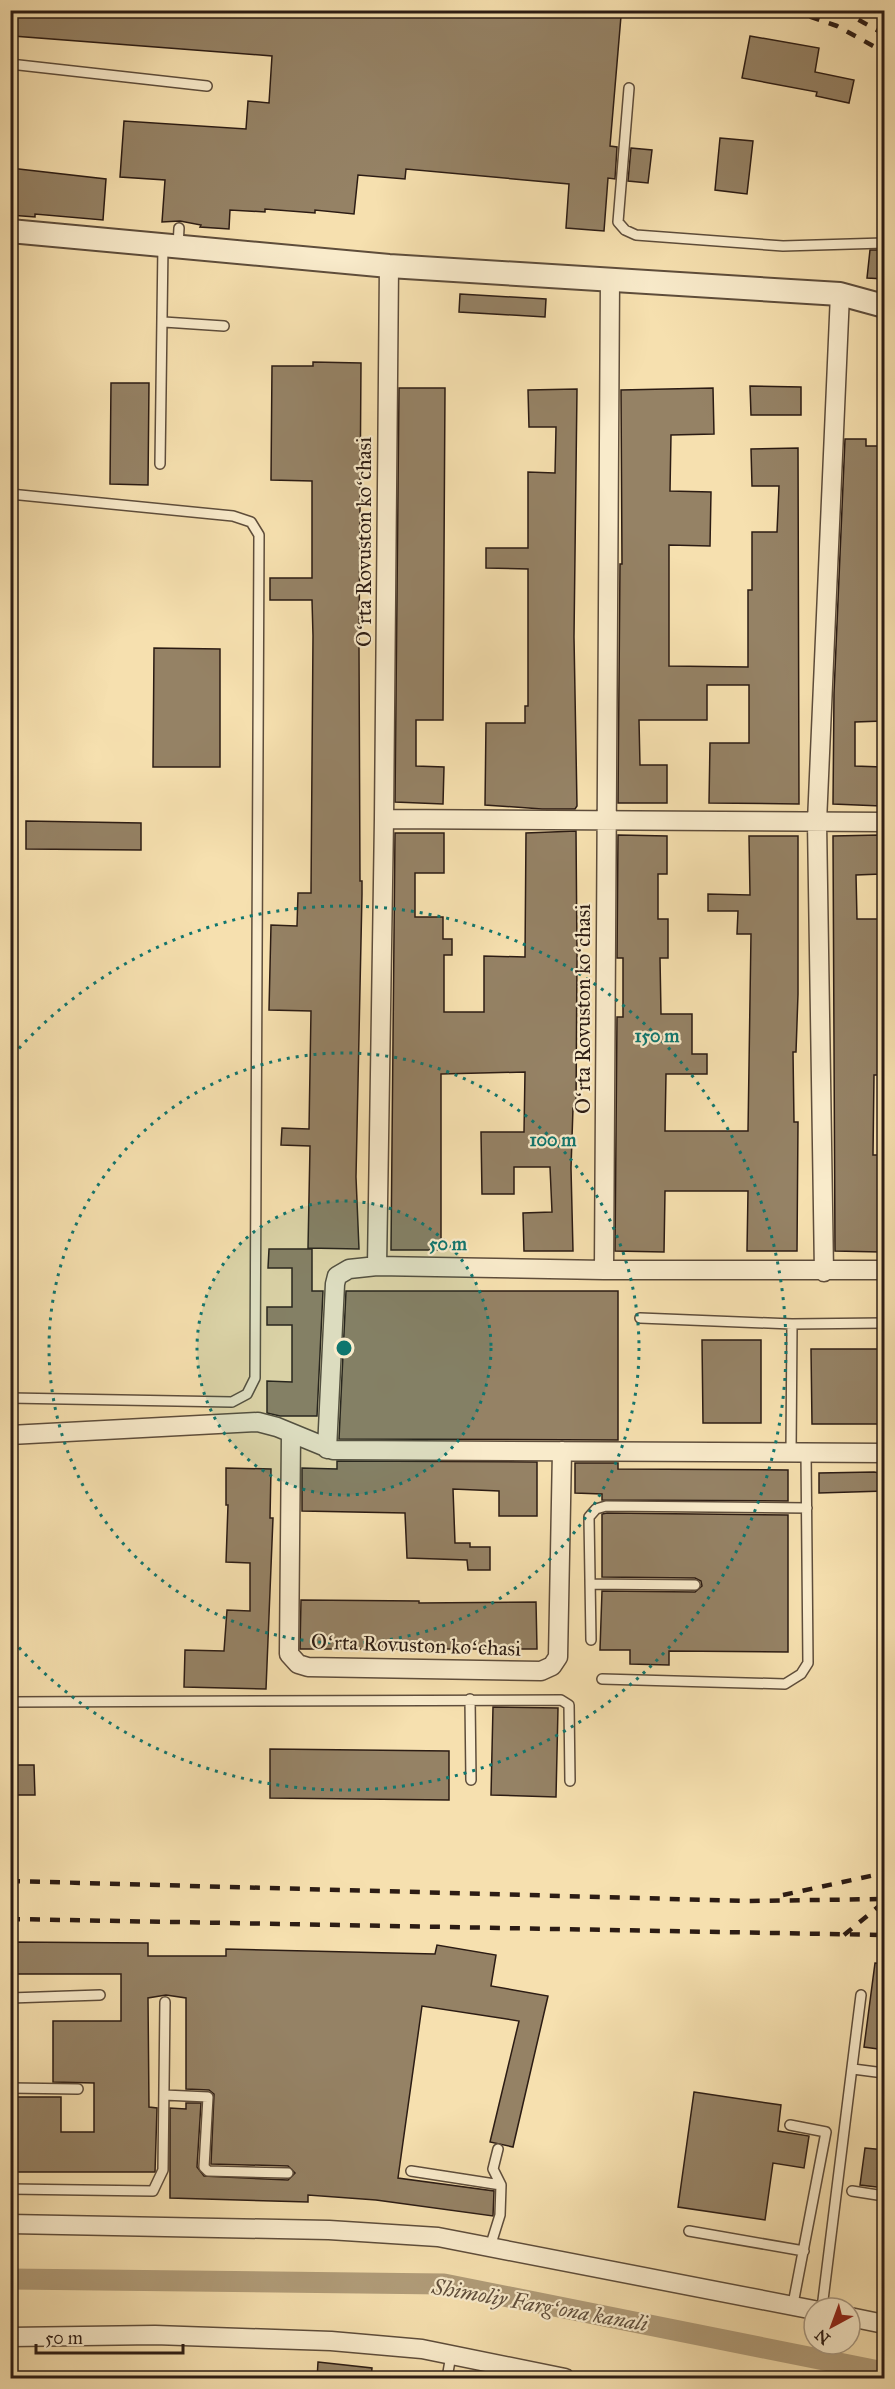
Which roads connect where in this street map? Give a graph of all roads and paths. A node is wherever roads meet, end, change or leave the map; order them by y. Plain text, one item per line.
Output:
1 (10, 64) edge
2 (207, 86) dead end
3 (628, 88) dead end
4 (10, 231) edge
5 (173, 239) junction
6 (885, 243) edge
7 (388, 266) junction
8 (610, 279) junction
9 (840, 294) junction
10 (885, 306) edge
11 (164, 321) junction
12 (224, 326) dead end
13 (160, 464) dead end
14 (10, 494) edge
15 (384, 819) junction
16 (606, 820) junction
17 (817, 822) junction
18 (885, 822) edge
19 (376, 1266) junction
20 (604, 1270) junction
21 (885, 1270) edge
22 (824, 1272) junction
23 (639, 1318) dead end
24 (885, 1323) edge
25 (792, 1324) junction
26 (10, 1398) edge
27 (291, 1433) junction
28 (10, 1435) edge
29 (327, 1449) junction
30 (562, 1451) junction
31 (799, 1452) junction
32 (885, 1453) edge
33 (807, 1509) junction
34 (590, 1584) junction
35 (695, 1585) dead end
36 (591, 1640) dead end
37 (602, 1679) dead end
38 (470, 1700) junction
39 (10, 1702) edge
40 (471, 1779) dead end
41 (570, 1781) dead end
42 (100, 1995) dead end
43 (861, 1995) dead end
44 (10, 1998) edge
45 (165, 2002) dead end
46 (853, 2068) junction
47 (885, 2073) edge
48 (10, 2088) edge
49 (78, 2089) dead end
50 (164, 2095) junction
51 (790, 2125) dead end
52 (498, 2149) dead end
53 (411, 2171) dead end
54 (288, 2173) dead end
55 (501, 2185) junction
56 (10, 2189) edge
57 (852, 2191) dead end
58 (885, 2196) edge
59 (10, 2224) edge
60 (689, 2231) dead end
61 (490, 2247) junction
62 (804, 2251) junction
63 (824, 2296) edge
64 (793, 2304) junction
65 (802, 2307) edge
66 (862, 2319) edge
67 (885, 2324) edge
68 (10, 2337) edge
69 (451, 2355) junction
70 (447, 2379) edge
71 (566, 2379) edge

1 - 2 lane
3 - 6 lane
4 - 5 street
5 - 7 street
5 - 11 lane
7 - 8 street
7 - 15 street, Oʻrta Rovuston koʻchasi
8 - 9 street
8 - 16 street, Oʻrta Rovuston koʻchasi
9 - 10 street
9 - 17 street
11 - 12 lane
11 - 13 lane
14 - 26 lane
15 - 16 street
15 - 19 street, Oʻrta Rovuston koʻchasi
16 - 17 street
16 - 20 street, Oʻrta Rovuston koʻchasi
17 - 18 street
17 - 22 street
19 - 20 street
19 - 29 street
20 - 22 street
21 - 22 street
23 - 25 lane
24 - 25 lane
25 - 31 lane
27 - 28 street
27 - 29 street
27 - 30 street, Oʻrta Rovuston koʻchasi
29 - 30 street
30 - 31 street
31 - 32 street
31 - 33 lane
33 - 34 lane
33 - 37 lane
34 - 35 lane
34 - 36 lane
38 - 39 lane
38 - 40 lane
38 - 41 lane
42 - 44 lane
43 - 46 lane
45 - 50 lane
46 - 47 lane
46 - 63 lane
48 - 49 lane
50 - 54 lane
50 - 56 lane
51 - 62 lane
52 - 55 lane
53 - 55 lane
55 - 61 lane
57 - 58 lane
59 - 61 street
60 - 62 lane
61 - 64 street
62 - 64 lane
64 - 65 street
66 - 67 street
68 - 69 street
69 - 70 lane
69 - 71 street

